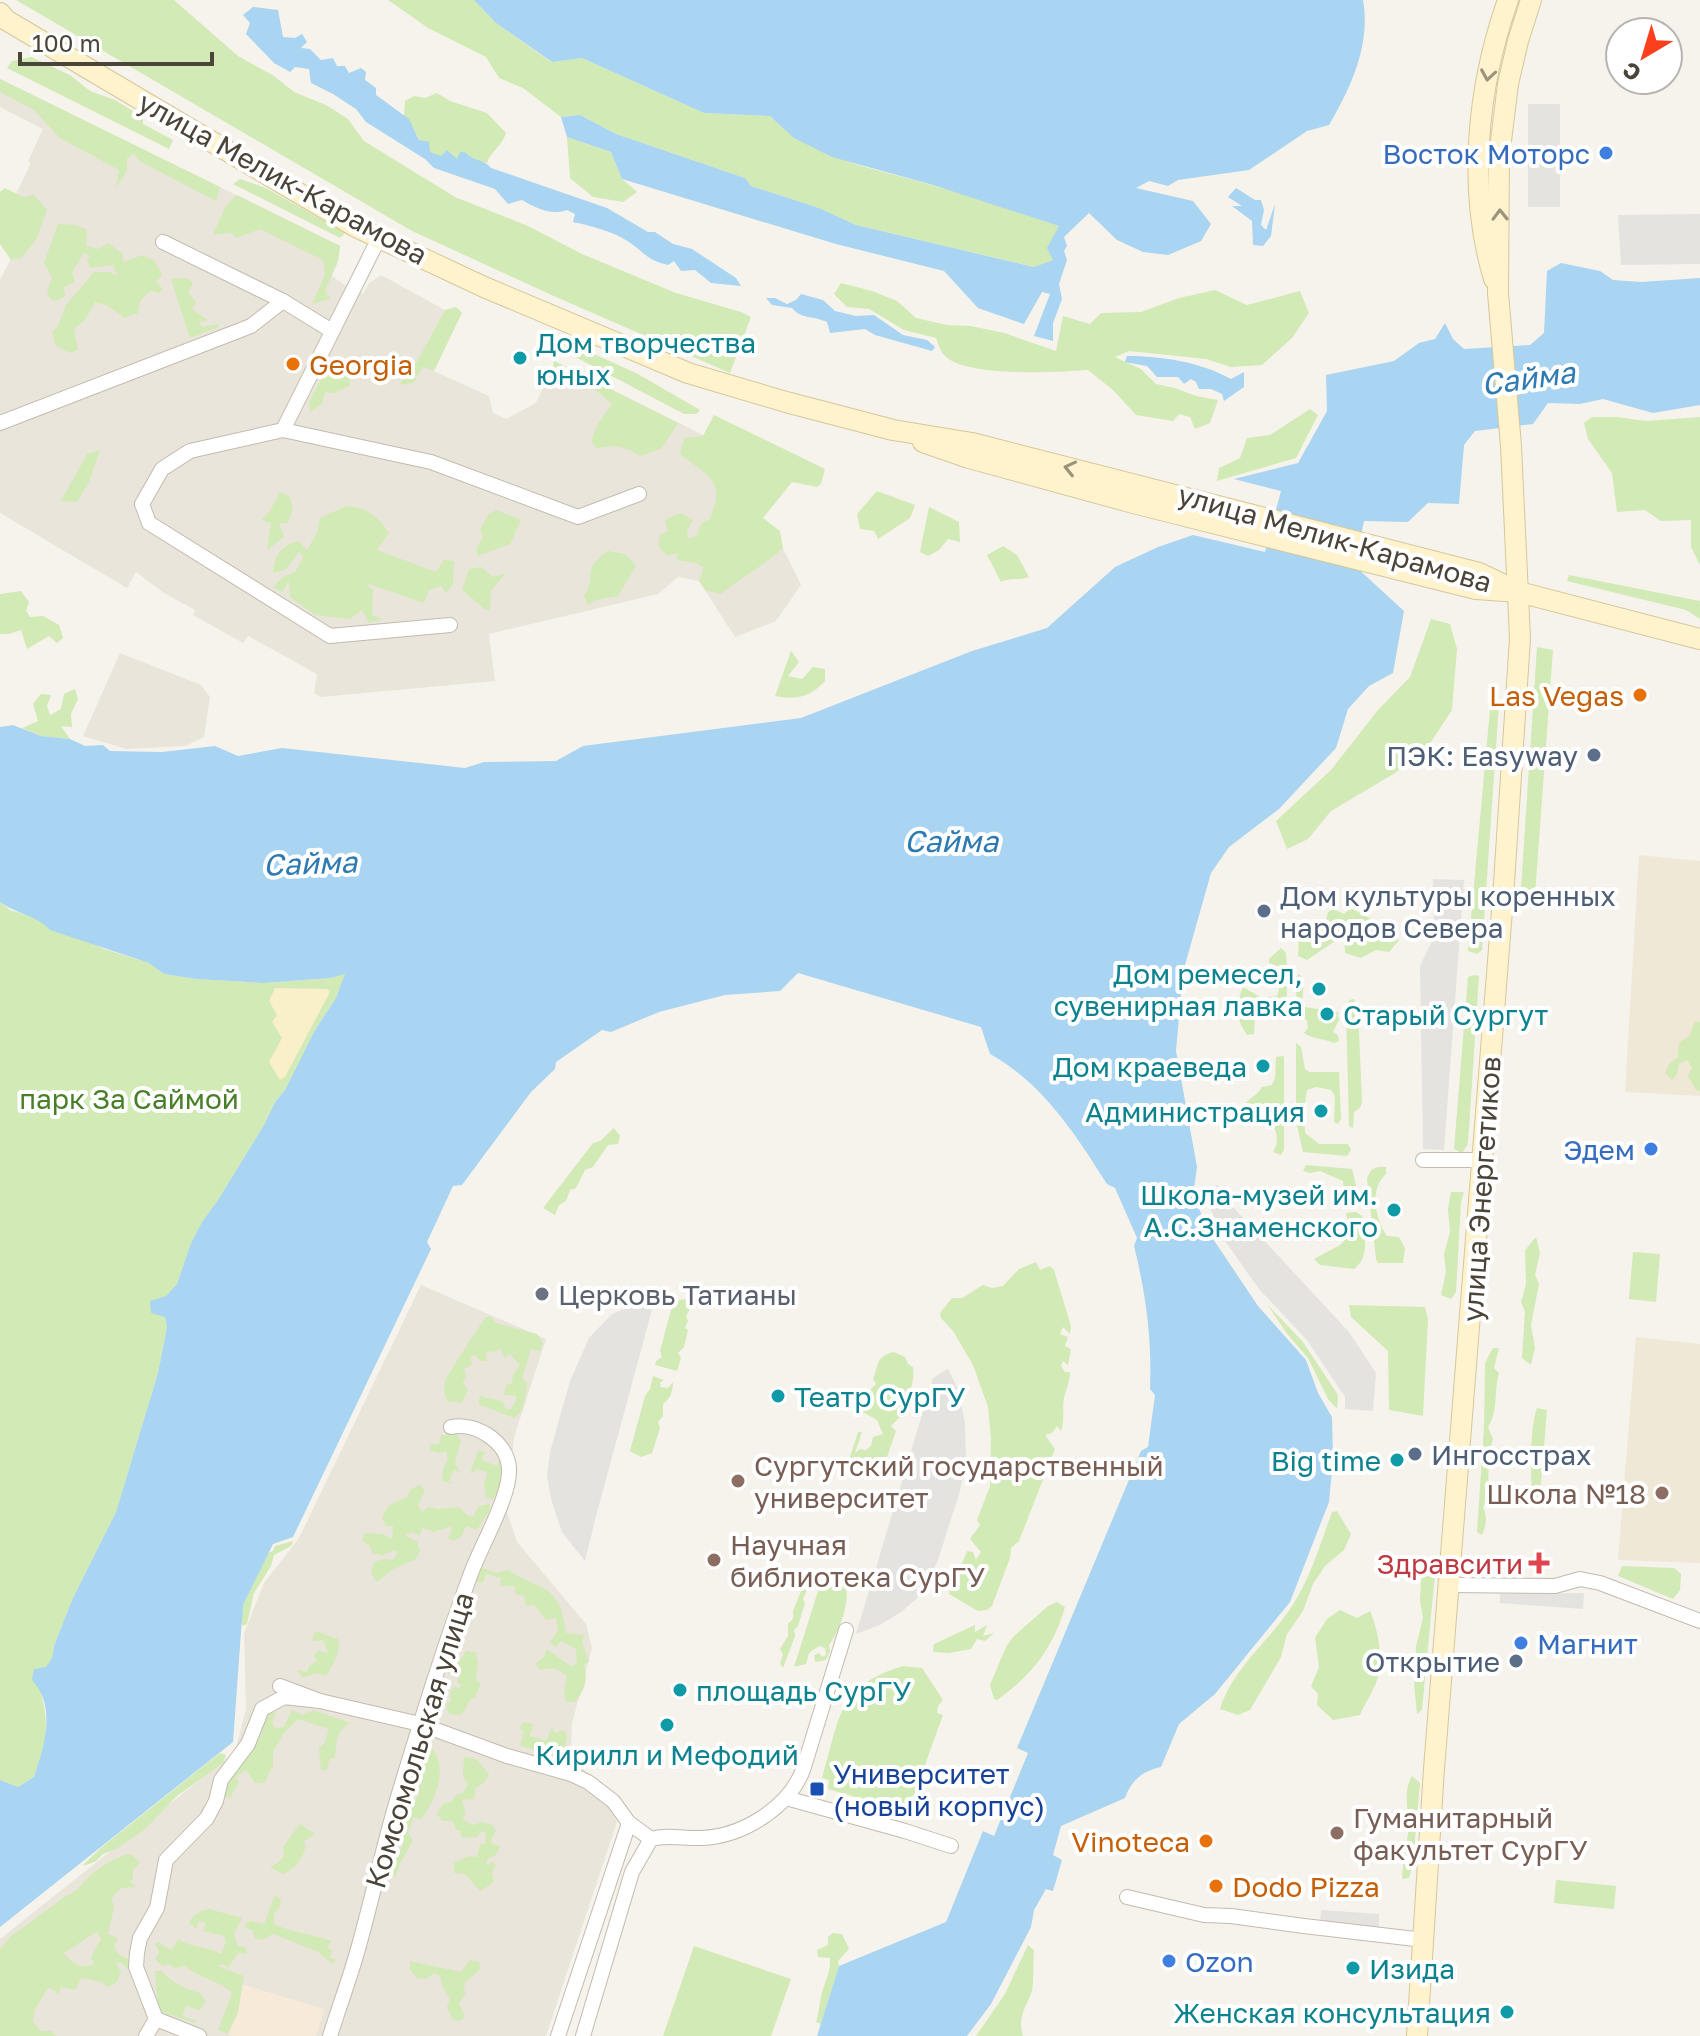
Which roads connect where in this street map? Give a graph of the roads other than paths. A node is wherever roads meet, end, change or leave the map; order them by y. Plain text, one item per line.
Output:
1 (1508, 0) edge
2 (1531, 0) edge
3 (2, 20) edge
4 (379, 238) junction
5 (163, 242) dead end
6 (1498, 300) junction
7 (283, 301) junction
8 (332, 331) junction
9 (0, 423) edge
10 (283, 430) junction
11 (639, 494) dead end
12 (1519, 592) junction
13 (450, 625) dead end
14 (1700, 639) edge
15 (1423, 1160) dead end
16 (1482, 1160) junction
17 (451, 1427) dead end
18 (1450, 1585) junction
19 (1700, 1621) edge
20 (846, 1630) dead end
21 (280, 1686) dead end
22 (320, 1701) junction
23 (420, 1724) junction
24 (786, 1798) junction
25 (629, 1823) junction
26 (651, 1839) junction
27 (951, 1846) dead end
28 (1127, 1897) dead end
29 (1424, 1940) junction
30 (156, 2019) junction
31 (146, 2036) edge
32 (199, 2036) edge
33 (330, 2036) edge
34 (558, 2036) edge
35 (583, 2036) edge
36 (1417, 2036) edge

1 -> 6 main road, улица Энергетиков
6 -> 2 main road, улица Энергетиков
3 - 4 main road, улица Мелик-Карамова
4 - 8 street
4 - 12 main road, улица Мелик-Карамова
5 - 7 street
6 - 12 main road, улица Энергетиков
7 - 8 street
7 - 9 street
8 - 10 street
10 - 11 street
10 - 13 street
12 - 14 main road, улица Мелик-Карамова
12 - 16 main road, улица Энергетиков
15 - 16 street
16 - 18 main road, улица Энергетиков
17 - 23 street, Комсомольская улица
18 - 19 street
18 - 29 main road, улица Энергетиков
20 - 24 street
21 - 22 street
22 - 23 street
22 - 30 street
23 - 25 street
23 - 33 street, Комсомольская улица
24 - 26 street
24 - 27 street
25 - 26 street
25 - 34 street
26 - 35 street
28 - 29 street
29 - 36 main road, улица Энергетиков
30 - 31 street
30 - 32 street

